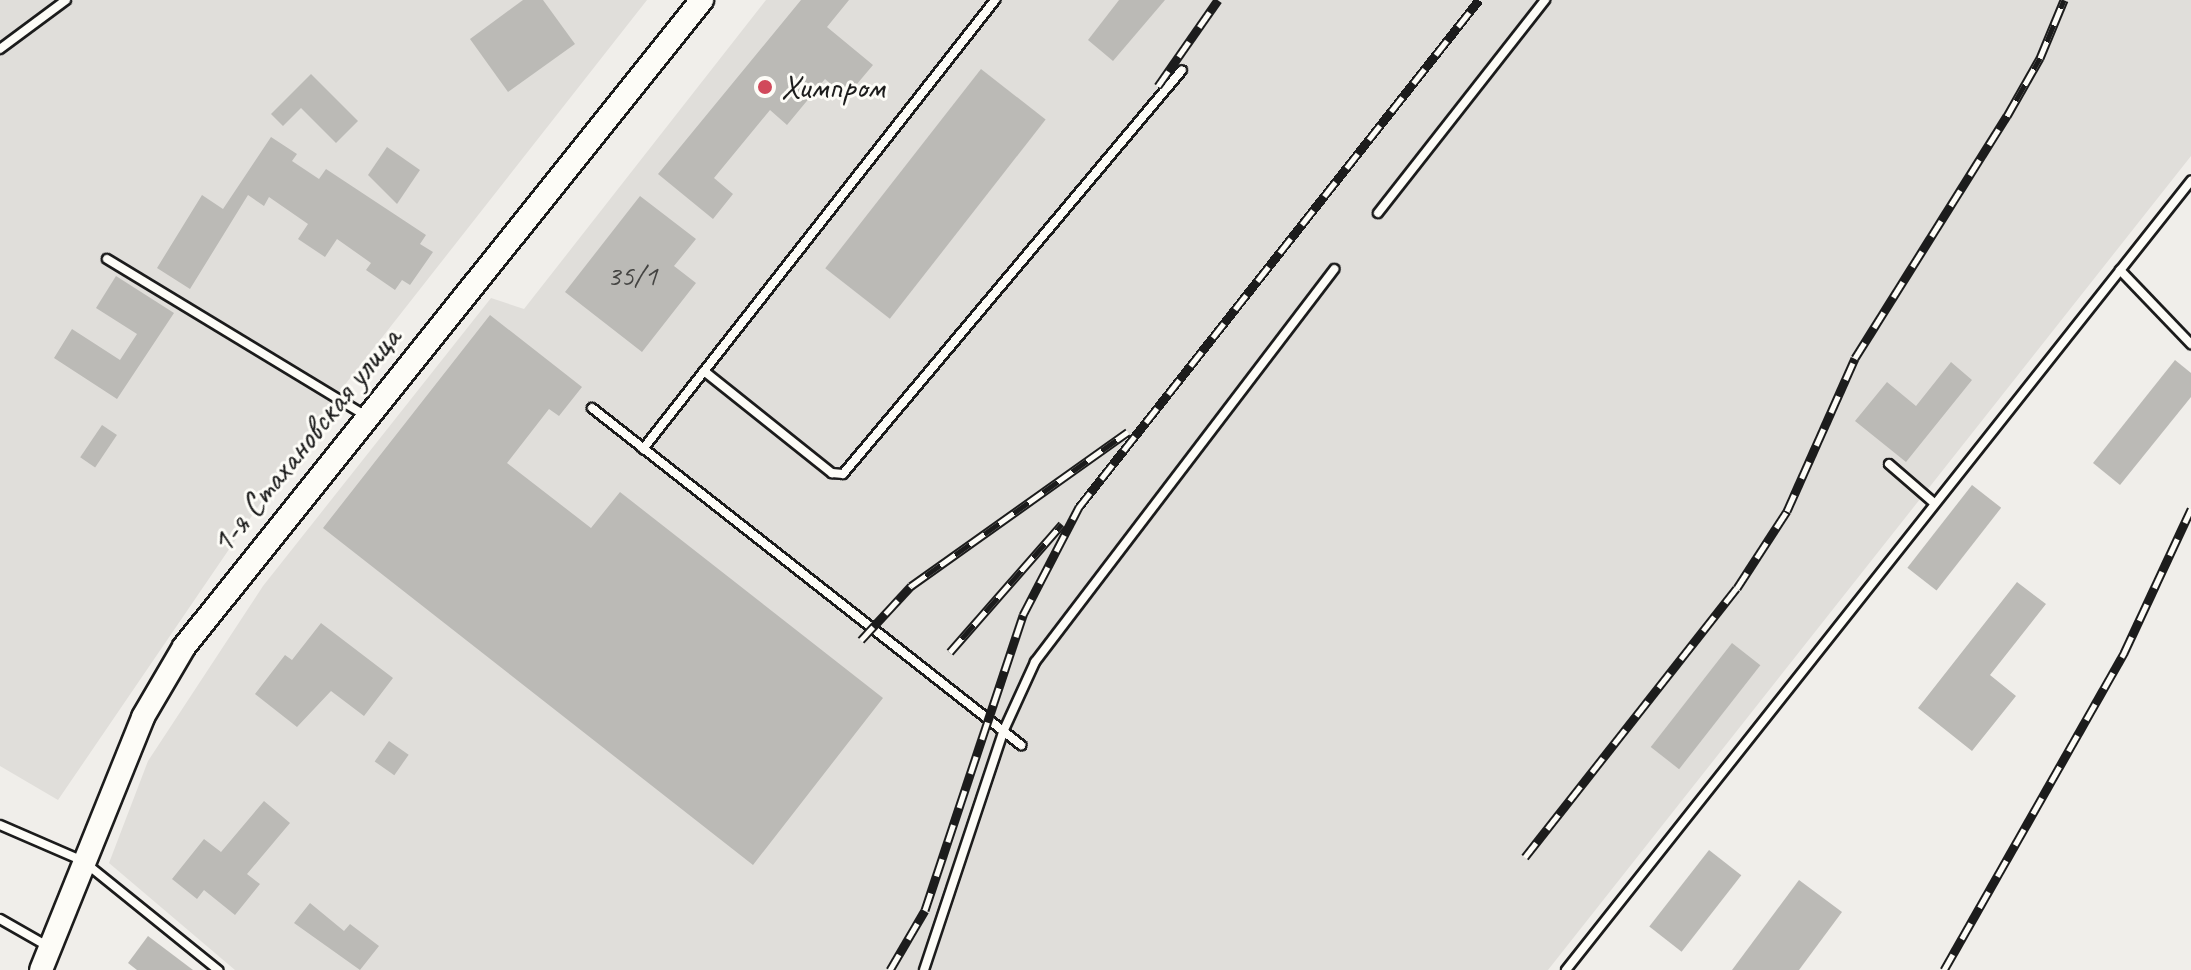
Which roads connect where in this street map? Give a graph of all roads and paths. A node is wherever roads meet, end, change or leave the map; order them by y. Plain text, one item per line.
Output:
1 (66, 0) edge
2 (702, 0) edge
3 (995, 0) edge
4 (1545, 0) edge
5 (0, 49) edge
6 (1182, 70) dead end
7 (2191, 181) edge
8 (1378, 213) dead end
9 (107, 259) dead end
10 (1334, 269) dead end
11 (2120, 270) junction
12 (2191, 344) edge
13 (704, 371) junction
14 (592, 408) dead end
15 (369, 418) junction
16 (643, 449) junction
17 (1889, 464) dead end
18 (1934, 503) junction
19 (1003, 732) junction
20 (1021, 745) dead end
21 (0, 825) edge
22 (83, 861) junction
23 (0, 919) edge
24 (50, 948) junction
25 (41, 970) edge
26 (218, 970) edge
27 (924, 970) edge
28 (1566, 970) edge

1 - 5 lane
2 - 15 main road, 1-я Стахановская улица
3 - 13 lane
4 - 8 lane
6 - 13 lane
7 - 11 lane
9 - 15 lane
10 - 19 lane
11 - 12 lane
11 - 18 lane
13 - 16 lane
14 - 16 lane
15 - 22 main road, 1-я Стахановская улица
16 - 19 lane
17 - 18 lane
18 - 28 lane
19 - 20 lane
19 - 27 lane
21 - 22 lane
22 - 24 main road, 1-я Стахановская улица
22 - 26 lane
23 - 24 lane
24 - 25 main road, 1-я Стахановская улица

